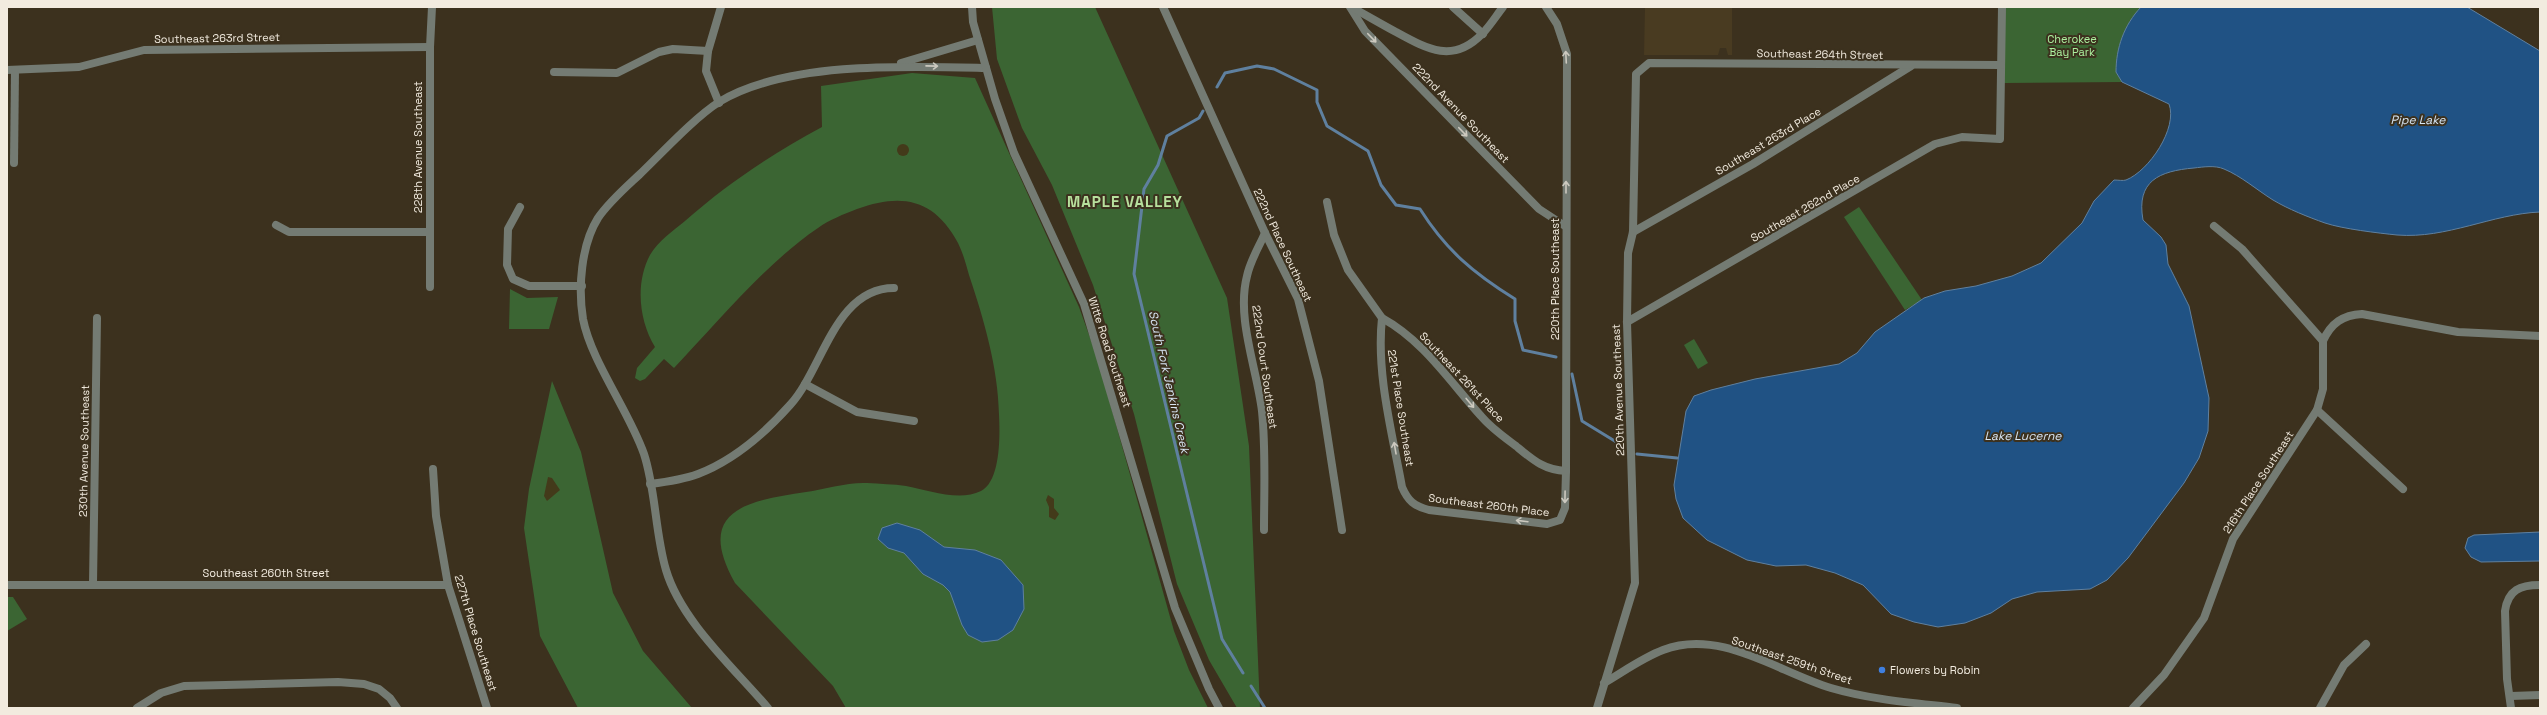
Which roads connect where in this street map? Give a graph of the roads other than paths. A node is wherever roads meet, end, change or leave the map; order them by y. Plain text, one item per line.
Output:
1 (432, 7) edge
2 (721, 7) edge
3 (972, 7) edge
4 (1163, 7) edge
5 (1350, 7) edge
6 (1453, 7) edge
7 (1503, 7) edge
8 (1546, 7) edge
9 (2002, 7) edge
10 (1483, 34) junction
11 (978, 40) junction
12 (430, 47) junction
13 (708, 51) junction
14 (893, 65) junction
15 (2001, 65) junction
16 (1912, 66) junction
17 (986, 68) junction
18 (1640, 68) joint
19 (11, 70) edge
20 (554, 72) dead end
21 (719, 103) junction
22 (14, 163) dead end
23 (1327, 202) dead end
24 (520, 207) dead end
25 (276, 225) dead end
26 (1566, 226) junction
27 (2214, 226) dead end
28 (429, 232) junction
29 (1633, 232) junction
30 (1265, 234) junction
31 (582, 286) junction
32 (430, 287) dead end
33 (894, 288) dead end
34 (97, 318) dead end
35 (1382, 318) junction
36 (1627, 322) junction
37 (2540, 336) edge
38 (2323, 341) junction
39 (805, 384) junction
40 (2317, 410) junction
41 (914, 422) dead end
42 (433, 468) dead end
43 (1566, 472) junction
44 (650, 484) junction
45 (1402, 487) joint
46 (2403, 488) dead end
47 (1560, 520) joint
48 (1264, 530) dead end
49 (1342, 530) dead end
50 (93, 584) junction
51 (7, 585) edge
52 (448, 585) junction
53 (2540, 585) edge
54 (2366, 644) dead end
55 (1604, 683) junction
56 (2540, 695) edge
57 (2511, 696) junction
58 (137, 708) edge
59 (397, 708) edge
60 (487, 708) edge
61 (768, 708) edge
62 (1219, 708) edge
63 (1597, 708) edge
64 (1957, 708) edge
65 (2133, 708) edge
66 (2320, 708) edge
67 (2511, 708) edge

1 - 12 street, 228th Avenue Southeast
2 - 13 street
3 - 11 street, Witte Road Southeast
4 - 30 street, 222nd Place Southeast
5 - 10 street
5 -> 26 street, 222nd Avenue Southeast
6 - 10 street
7 - 10 street
26 -> 8 street, 220th Place Southeast
9 - 15 street
11 - 14 street
11 - 17 street, Witte Road Southeast
12 - 19 street, Southeast 263rd Street
12 - 28 street, 228th Avenue Southeast
13 - 20 street
13 - 21 street
14 -> 17 street
14 - 21 street
15 - 16 street, Southeast 264th Street
15 - 36 street, Southeast 262nd Place
16 - 18 street, Southeast 264th Street
16 - 29 street, Southeast 263rd Place
17 - 62 street, Witte Road Southeast
18 - 29 street, 220th Avenue Southeast
19 - 22 street
21 - 31 street
23 - 35 street
24 - 31 street
25 - 28 street
26 - 43 street, 220th Place Southeast
27 - 38 street
28 - 32 street, 228th Avenue Southeast
29 - 36 street, 220th Avenue Southeast
30 - 48 street, 222nd Court Southeast
30 - 49 street, 222nd Place Southeast
31 - 44 street
33 - 39 street
34 - 50 street, 230th Avenue Southeast
35 -> 43 street, Southeast 261st Place
45 -> 35 street, 221st Place Southeast
36 - 55 street, 220th Avenue Southeast
37 - 38 street
38 - 40 street, 216th Place Southeast
39 - 41 street
39 - 44 street
40 - 46 street
40 - 65 street, 216th Place Southeast
42 - 52 street, 227th Place Southeast
43 -> 47 street, 220th Place Southeast
44 - 61 street
47 -> 45 street, Southeast 260th Place
50 - 51 street, Southeast 260th Street
50 - 52 street, Southeast 260th Street
52 - 60 street, 227th Place Southeast
53 - 57 street
54 - 66 street
55 - 63 street, 220th Avenue Southeast
55 - 64 street, Southeast 259th Street
56 - 57 street
57 - 67 street
58 - 59 street

